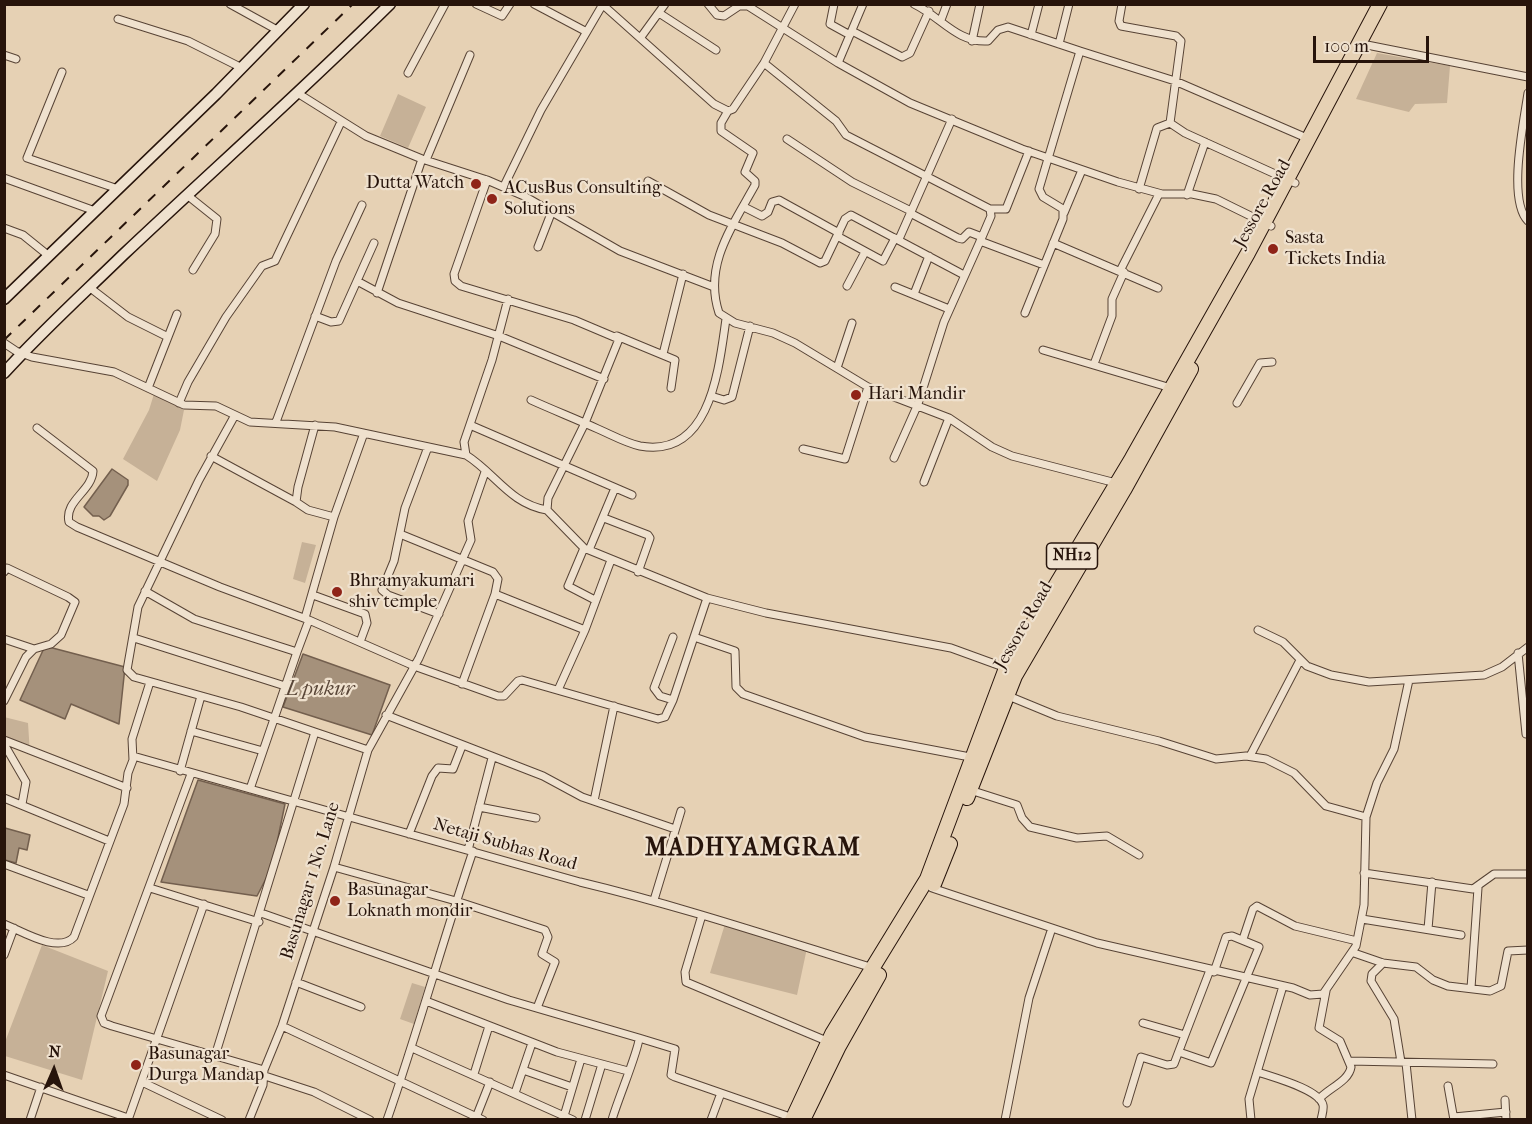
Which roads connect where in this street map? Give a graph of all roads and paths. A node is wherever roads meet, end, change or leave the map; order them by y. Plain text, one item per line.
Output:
1 (230, 4) edge
2 (304, 4) edge
3 (390, 4) edge
4 (445, 4) edge
5 (476, 4) edge
6 (510, 4) edge
7 (534, 4) edge
8 (665, 4) edge
9 (708, 4) edge
10 (795, 4) edge
11 (834, 4) edge
12 (863, 4) edge
13 (914, 4) edge
14 (947, 4) edge
15 (980, 4) edge
16 (1069, 4) edge
17 (1122, 4) edge
18 (1380, 4) edge
19 (1387, 4) edge
20 (1036, 5) edge
21 (929, 11) junction
22 (660, 13) junction
23 (118, 19) dead end
24 (941, 20) junction
25 (783, 27) junction
26 (279, 31) junction
27 (585, 31) junction
28 (851, 33) junction
29 (1031, 35) junction
30 (641, 37) junction
31 (972, 41) junction
32 (1059, 44) junction
33 (1367, 45) junction
34 (716, 50) dead end
35 (1080, 51) junction
36 (470, 55) dead end
37 (4, 56) edge
38 (16, 59) dead end
39 (764, 63) junction
40 (838, 63) junction
41 (242, 68) junction
42 (62, 72) dead end
43 (408, 73) dead end
44 (1527, 77) edge
45 (1175, 81) junction
46 (1527, 93) edge
47 (299, 94) junction
48 (1527, 106) edge
49 (728, 111) junction
50 (952, 119) junction
51 (341, 122) junction
52 (1170, 123) junction
53 (787, 139) dead end
54 (1310, 139) junction
55 (1205, 142) junction
56 (1029, 151) junction
57 (424, 159) junction
58 (1050, 159) junction
59 (1082, 170) junction
60 (925, 176) junction
61 (4, 178) edge
62 (487, 180) junction
63 (648, 181) dead end
64 (1291, 181) junction
65 (504, 186) junction
66 (118, 189) junction
67 (1139, 189) junction
68 (1159, 194) junction
69 (187, 195) junction
70 (1187, 195) junction
71 (362, 205) dead end
72 (744, 207) junction
73 (990, 209) junction
74 (95, 211) junction
75 (552, 211) junction
76 (911, 212) junction
77 (1064, 213) junction
78 (1527, 221) edge
79 (1267, 224) junction
80 (734, 225) junction
81 (4, 228) edge
82 (838, 235) junction
83 (897, 238) junction
84 (981, 239) junction
85 (374, 243) dead end
86 (1053, 243) junction
87 (538, 247) dead end
88 (866, 252) junction
89 (49, 256) junction
90 (929, 256) junction
91 (1044, 265) junction
92 (193, 270) dead end
93 (1122, 271) junction
94 (683, 274) junction
95 (964, 275) junction
96 (357, 282) junction
97 (847, 286) dead end
98 (89, 287) junction
99 (714, 287) junction
100 (895, 287) dead end
101 (1158, 288) dead end
102 (377, 293) junction
103 (914, 294) junction
104 (4, 299) edge
105 (508, 299) junction
106 (949, 309) junction
107 (177, 314) dead end
108 (1025, 314) dead end
109 (315, 316) junction
110 (726, 319) junction
111 (852, 323) dead end
112 (750, 326) junction
113 (499, 336) junction
114 (617, 336) junction
115 (168, 337) junction
116 (4, 343) edge
117 (1043, 350) dead end
118 (21, 354) junction
119 (663, 354) junction
120 (1272, 362) dead end
121 (1094, 364) junction
122 (837, 368) junction
123 (4, 373) edge
124 (604, 379) junction
125 (868, 387) junction
126 (148, 388) junction
127 (672, 388) dead end
128 (1171, 388) junction
129 (711, 396) junction
130 (531, 400) dead end
131 (179, 403) junction
132 (1237, 403) dead end
133 (918, 404) junction
134 (235, 415) junction
135 (950, 418) junction
136 (276, 422) junction
137 (585, 423) junction
138 (315, 425) junction
139 (470, 425) junction
140 (38, 428) dead end
141 (364, 433) junction
142 (428, 447) junction
143 (803, 449) dead end
144 (466, 455) junction
145 (211, 456) junction
146 (894, 458) dead end
147 (562, 465) junction
148 (485, 472) junction
149 (924, 482) dead end
150 (1122, 485) junction
151 (615, 488) junction
152 (633, 495) dead end
153 (296, 502) junction
154 (547, 510) junction
155 (334, 518) junction
156 (604, 518) junction
157 (400, 534) junction
158 (587, 549) junction
159 (463, 558) junction
160 (611, 560) junction
161 (160, 561) junction
162 (4, 572) edge
163 (638, 572) junction
164 (145, 591) junction
165 (495, 594) junction
166 (313, 595) junction
167 (707, 598) junction
168 (595, 600) junction
169 (439, 614) junction
170 (307, 619) junction
171 (585, 630) junction
172 (1258, 630) dead end
173 (673, 637) dead end
174 (694, 637) junction
175 (134, 638) junction
176 (4, 639) edge
177 (360, 642) junction
178 (1527, 647) edge
179 (34, 648) junction
180 (297, 651) junction
181 (1518, 653) junction
182 (1300, 660) junction
183 (414, 666) junction
184 (1006, 668) junction
185 (1408, 680) junction
186 (150, 682) junction
187 (4, 684) edge
188 (462, 684) junction
189 (13, 686) junction
190 (285, 686) junction
191 (558, 690) junction
192 (1006, 695) junction
193 (201, 696) junction
194 (4, 700) edge
195 (673, 700) junction
196 (614, 706) junction
197 (386, 715) junction
198 (275, 718) junction
199 (191, 731) junction
200 (315, 732) junction
201 (1526, 734) dead end
202 (5, 746) edge
203 (462, 746) junction
204 (368, 750) junction
205 (263, 752) junction
206 (133, 756) junction
207 (1250, 756) junction
208 (970, 757) junction
209 (492, 758) junction
210 (180, 771) junction
211 (191, 774) junction
212 (127, 788) junction
213 (250, 789) junction
214 (970, 790) junction
215 (4, 798) edge
216 (292, 801) junction
217 (594, 801) junction
218 (22, 804) junction
219 (479, 807) junction
220 (681, 811) dead end
221 (348, 816) junction
222 (1366, 817) junction
223 (536, 818) dead end
224 (675, 829) junction
225 (409, 834) junction
226 (109, 841) junction
227 (470, 850) junction
228 (1139, 855) dead end
229 (4, 864) edge
230 (334, 867) junction
231 (1527, 871) edge
232 (1364, 873) junction
233 (1432, 882) junction
234 (150, 888) junction
235 (932, 888) junction
236 (1478, 888) junction
237 (88, 895) junction
238 (654, 900) junction
239 (456, 901) junction
240 (204, 904) junction
241 (261, 913) junction
242 (702, 915) junction
243 (1362, 919) junction
244 (259, 922) junction
245 (4, 924) edge
246 (14, 928) junction
247 (1052, 928) junction
248 (312, 929) junction
249 (1428, 929) junction
250 (1461, 935) dead end
251 (1243, 939) junction
252 (1357, 941) junction
253 (1527, 950) edge
254 (1354, 953) junction
255 (4, 955) edge
256 (1383, 963) junction
257 (873, 968) junction
258 (434, 971) junction
259 (1212, 971) junction
260 (1248, 979) junction
261 (296, 982) junction
262 (1282, 986) junction
263 (1471, 988) junction
264 (1326, 991) junction
265 (426, 1001) junction
266 (361, 1007) dead end
267 (537, 1008) junction
268 (1143, 1023) dead end
269 (282, 1026) junction
270 (489, 1026) junction
271 (1185, 1035) junction
272 (157, 1038) junction
273 (639, 1038) junction
274 (829, 1042) junction
275 (532, 1043) junction
276 (412, 1048) junction
277 (1179, 1052) junction
278 (215, 1056) junction
279 (581, 1059) junction
280 (1350, 1061) junction
281 (1404, 1062) junction
282 (602, 1064) junction
283 (1493, 1064) dead end
284 (523, 1070) junction
285 (628, 1071) junction
286 (1258, 1072) junction
287 (265, 1073) junction
288 (474, 1074) junction
289 (4, 1075) edge
290 (401, 1080) junction
291 (142, 1082) junction
292 (490, 1082) junction
293 (1448, 1086) dead end
294 (41, 1087) junction
295 (572, 1087) junction
296 (515, 1093) junction
297 (721, 1093) junction
298 (1319, 1099) junction
299 (1505, 1100) dead end
300 (1127, 1103) dead end
301 (564, 1116) junction
302 (1506, 1116) edge
303 (478, 1118) edge
304 (1454, 1118) edge
305 (30, 1119) edge
306 (128, 1119) edge
307 (222, 1119) edge
308 (249, 1119) edge
309 (370, 1119) edge
310 (387, 1119) edge
311 (573, 1119) edge
312 (585, 1119) edge
313 (612, 1119) edge
314 (711, 1119) edge
315 (796, 1119) edge
316 (1005, 1119) edge
317 (1251, 1119) edge
318 (1321, 1119) edge
319 (1412, 1119) edge

1 - 26 street
2 - 26 street
3 - 47 street
4 - 43 street
5 - 6 street
7 - 27 street
8 - 22 street
9 - 25 street
10 - 25 street
11 - 28 street
12 - 28 street
13 - 21 street
14 - 24 street
15 - 31 street
16 - 32 street
17 - 45 street
18 - 54 highway, NH12
19 - 33 highway, Jessore Road / NH12
20 - 29 street
21 - 24 street
21 - 28 street
22 - 30 street
22 - 34 street
23 - 41 street
24 - 31 street
25 - 39 street
25 - 40 street
26 - 41 street
27 - 30 street
27 - 65 street
28 - 40 street
29 - 31 street
29 - 32 street
30 - 49 street
32 - 35 street
33 - 44 street
33 - 64 highway, Jessore Road / NH12
35 - 45 street
35 - 58 street
36 - 57 street
37 - 38 street
39 - 49 street
39 - 60 street
40 - 50 street
41 - 66 street
42 - 66 street
45 - 52 street
45 - 54 street
46 - 48 street
47 - 51 street
47 - 69 street
48 - 78 street
49 - 72 street
50 - 56 street
50 - 60 street
51 - 57 street
51 - 131 street
52 - 55 street
52 - 67 street
53 - 76 street
54 - 64 highway, NH12
55 - 64 street
55 - 70 street
56 - 58 street
56 - 73 street
57 - 62 street
57 - 102 street
58 - 59 street
58 - 77 street
59 - 67 street
59 - 77 street
60 - 73 street
60 - 76 street
61 - 74 street
62 - 65 street
62 - 105 street
63 - 80 street
64 - 79 highway, Jessore Road / NH12
65 - 75 street
66 - 74 street
67 - 68 street
68 - 70 street
68 - 93 street
69 - 92 street
69 - 98 street
70 - 79 street
71 - 109 street
72 - 80 street
72 - 82 street
73 - 84 street
74 - 89 street
75 - 87 street
75 - 94 street
76 - 83 street
76 - 84 street
77 - 86 street
79 - 128 highway, NH12
79 - 150 highway, Jessore Road / NH12
80 - 82 street
80 - 99 street
81 - 89 street
82 - 83 street
82 - 88 street
83 - 88 street
83 - 90 street
84 - 91 street
84 - 95 street
85 - 96 street
86 - 91 street
86 - 93 street
88 - 97 street
89 - 104 street
90 - 95 street
90 - 103 street
91 - 108 street
93 - 101 street
93 - 121 street
94 - 99 street
94 - 119 street
95 - 106 street
96 - 102 street
96 - 109 street
98 - 115 street
98 - 118 street
99 - 110 street
100 - 103 street
102 - 113 street
103 - 106 street
105 - 113 street
105 - 114 street
106 - 133 street
107 - 115 street
109 - 136 street
110 - 112 street
110 - 129 street
111 - 122 street
112 - 122 street
112 - 129 street
113 - 124 street
113 - 139 street
114 - 119 street
114 - 124 street
115 - 126 street
116 - 118 street
117 - 121 street
118 - 123 street
118 - 126 street
119 - 127 street
120 - 132 street
121 - 128 street
122 - 125 street
124 - 137 street
125 - 133 street
125 - 143 street
126 - 131 street
128 - 150 highway, NH12
129 - 137 street
130 - 137 street
131 - 134 street
133 - 135 street
133 - 146 street
134 - 136 street
134 - 145 street
135 - 149 street
135 - 150 street
136 - 138 street
137 - 147 street
138 - 141 street
138 - 153 street
139 - 144 street
139 - 147 street
140 - 161 street
141 - 142 street
141 - 155 street
142 - 144 street
142 - 157 street
144 - 148 street
145 - 153 street
145 - 161 street
147 - 151 street
147 - 154 street
148 - 154 street
148 - 159 street, Basunagar 1 No. Lane
150 - 184 highway, NH12
150 - 192 highway, Jessore Road / NH12
151 - 152 street
151 - 156 street
153 - 155 street
154 - 158 street
155 - 166 street
156 - 158 street
156 - 163 street
157 - 159 street
157 - 169 street
158 - 160 street
158 - 168 street
159 - 165 street
159 - 169 street, Basunagar 1 No. Lane
160 - 163 street
160 - 168 street
161 - 164 street
161 - 170 street
162 - 179 street
163 - 167 street
164 - 175 street
164 - 180 street
165 - 171 street
165 - 188 street
166 - 170 street
166 - 177 street
167 - 174 street
167 - 184 street
168 - 171 street
169 - 183 street, Basunagar 1 No. Lane
170 - 177 street
170 - 180 street
171 - 191 street
172 - 182 street
173 - 195 street
174 - 195 street
174 - 208 street
175 - 186 street
175 - 190 street
176 - 179 street
177 - 183 street
178 - 181 street
179 - 189 street
180 - 190 street
181 - 185 street
181 - 201 street
182 - 185 street
182 - 207 street
183 - 188 street
183 - 197 street, Basunagar 1 No. Lane
184 - 208 highway, NH12
185 - 222 street
186 - 193 street
186 - 206 street
187 - 189 street
188 - 191 street
189 - 194 street
190 - 198 street
191 - 196 street
192 - 207 street
192 - 214 highway, Jessore Road / NH12
193 - 198 street
193 - 199 street
195 - 196 street
196 - 217 street
197 - 203 street
197 - 204 street, Basunagar 1 No. Lane
198 - 200 street
198 - 205 street
199 - 205 street
199 - 210 street
200 - 204 street
200 - 216 street
202 - 212 street
202 - 218 street
203 - 209 street
203 - 225 street
204 - 221 street, Basunagar 1 No. Lane
205 - 213 street
206 - 210 street, Netaji Subhas Road
206 - 212 street
207 - 222 street
208 - 257 highway, NH12
209 - 217 street
209 - 219 street
210 - 211 street, Netaji Subhas Road
211 - 213 street, Netaji Subhas Road
211 - 234 street
212 - 226 street
213 - 216 street, Netaji Subhas Road
214 - 228 street
214 - 235 highway, Jessore Road / NH12
215 - 218 street
216 - 221 street, Netaji Subhas Road
216 - 241 street
217 - 224 street
218 - 226 street
219 - 223 street
219 - 227 street
220 - 224 street
221 - 225 street, Netaji Subhas Road
221 - 230 street, Basunagar 1 No. Lane
222 - 232 street
224 - 238 street
225 - 227 street, Netaji Subhas Road
226 - 237 street
227 - 238 street, Netaji Subhas Road
227 - 239 street
229 - 237 street
230 - 239 street
230 - 248 street, Basunagar 1 No. Lane
231 - 236 street
232 - 233 street
232 - 243 street
233 - 236 street
233 - 249 street
234 - 240 street
234 - 272 street
235 - 247 street
235 - 315 highway, Jessore Road / NH12
236 - 263 street
237 - 246 street
238 - 242 street, Netaji Subhas Road
239 - 258 street
239 - 267 street
240 - 244 street
240 - 272 street
241 - 244 street
241 - 248 street
242 - 257 street, Netaji Subhas Road
242 - 274 street
243 - 249 street
243 - 252 street
244 - 278 street
245 - 246 street
246 - 255 street
247 - 259 street
247 - 316 street
248 - 258 street
248 - 261 street, Basunagar 1 No. Lane
249 - 250 street
251 - 252 street
251 - 259 street
251 - 260 street
252 - 254 street
253 - 263 street
254 - 256 street
254 - 264 street
256 - 263 street
256 - 281 street
257 - 274 highway, NH12
258 - 265 street
258 - 267 street
259 - 260 street
259 - 271 street
260 - 262 street
260 - 277 street
261 - 266 street
261 - 269 street, Basunagar 1 No. Lane
262 - 264 street
262 - 286 street
264 - 280 street
265 - 270 street
265 - 276 street
267 - 273 street
268 - 271 street
269 - 287 street, Basunagar 1 No. Lane
269 - 290 street
270 - 275 street
270 - 288 street
271 - 277 street
272 - 278 street
272 - 291 street
273 - 285 street
273 - 297 street
274 - 315 highway, NH12
275 - 279 street
275 - 284 street
276 - 288 street
276 - 290 street
277 - 300 street
278 - 287 street
279 - 282 street
279 - 295 street
280 - 281 street
280 - 298 street
281 - 283 street
281 - 319 street
282 - 285 street
282 - 312 street
284 - 295 street
284 - 296 street
285 - 313 street
286 - 298 street
286 - 317 street
287 - 308 street, Basunagar 1 No. Lane
287 - 309 street
288 - 292 street
289 - 294 street
290 - 303 street
290 - 310 street
291 - 306 street
291 - 307 street
292 - 296 street
292 - 303 street
293 - 304 street
294 - 305 street
294 - 306 street
295 - 301 street
296 - 301 street
297 - 314 street
297 - 315 street
298 - 318 street
299 - 302 street
301 - 311 street
302 - 304 street

